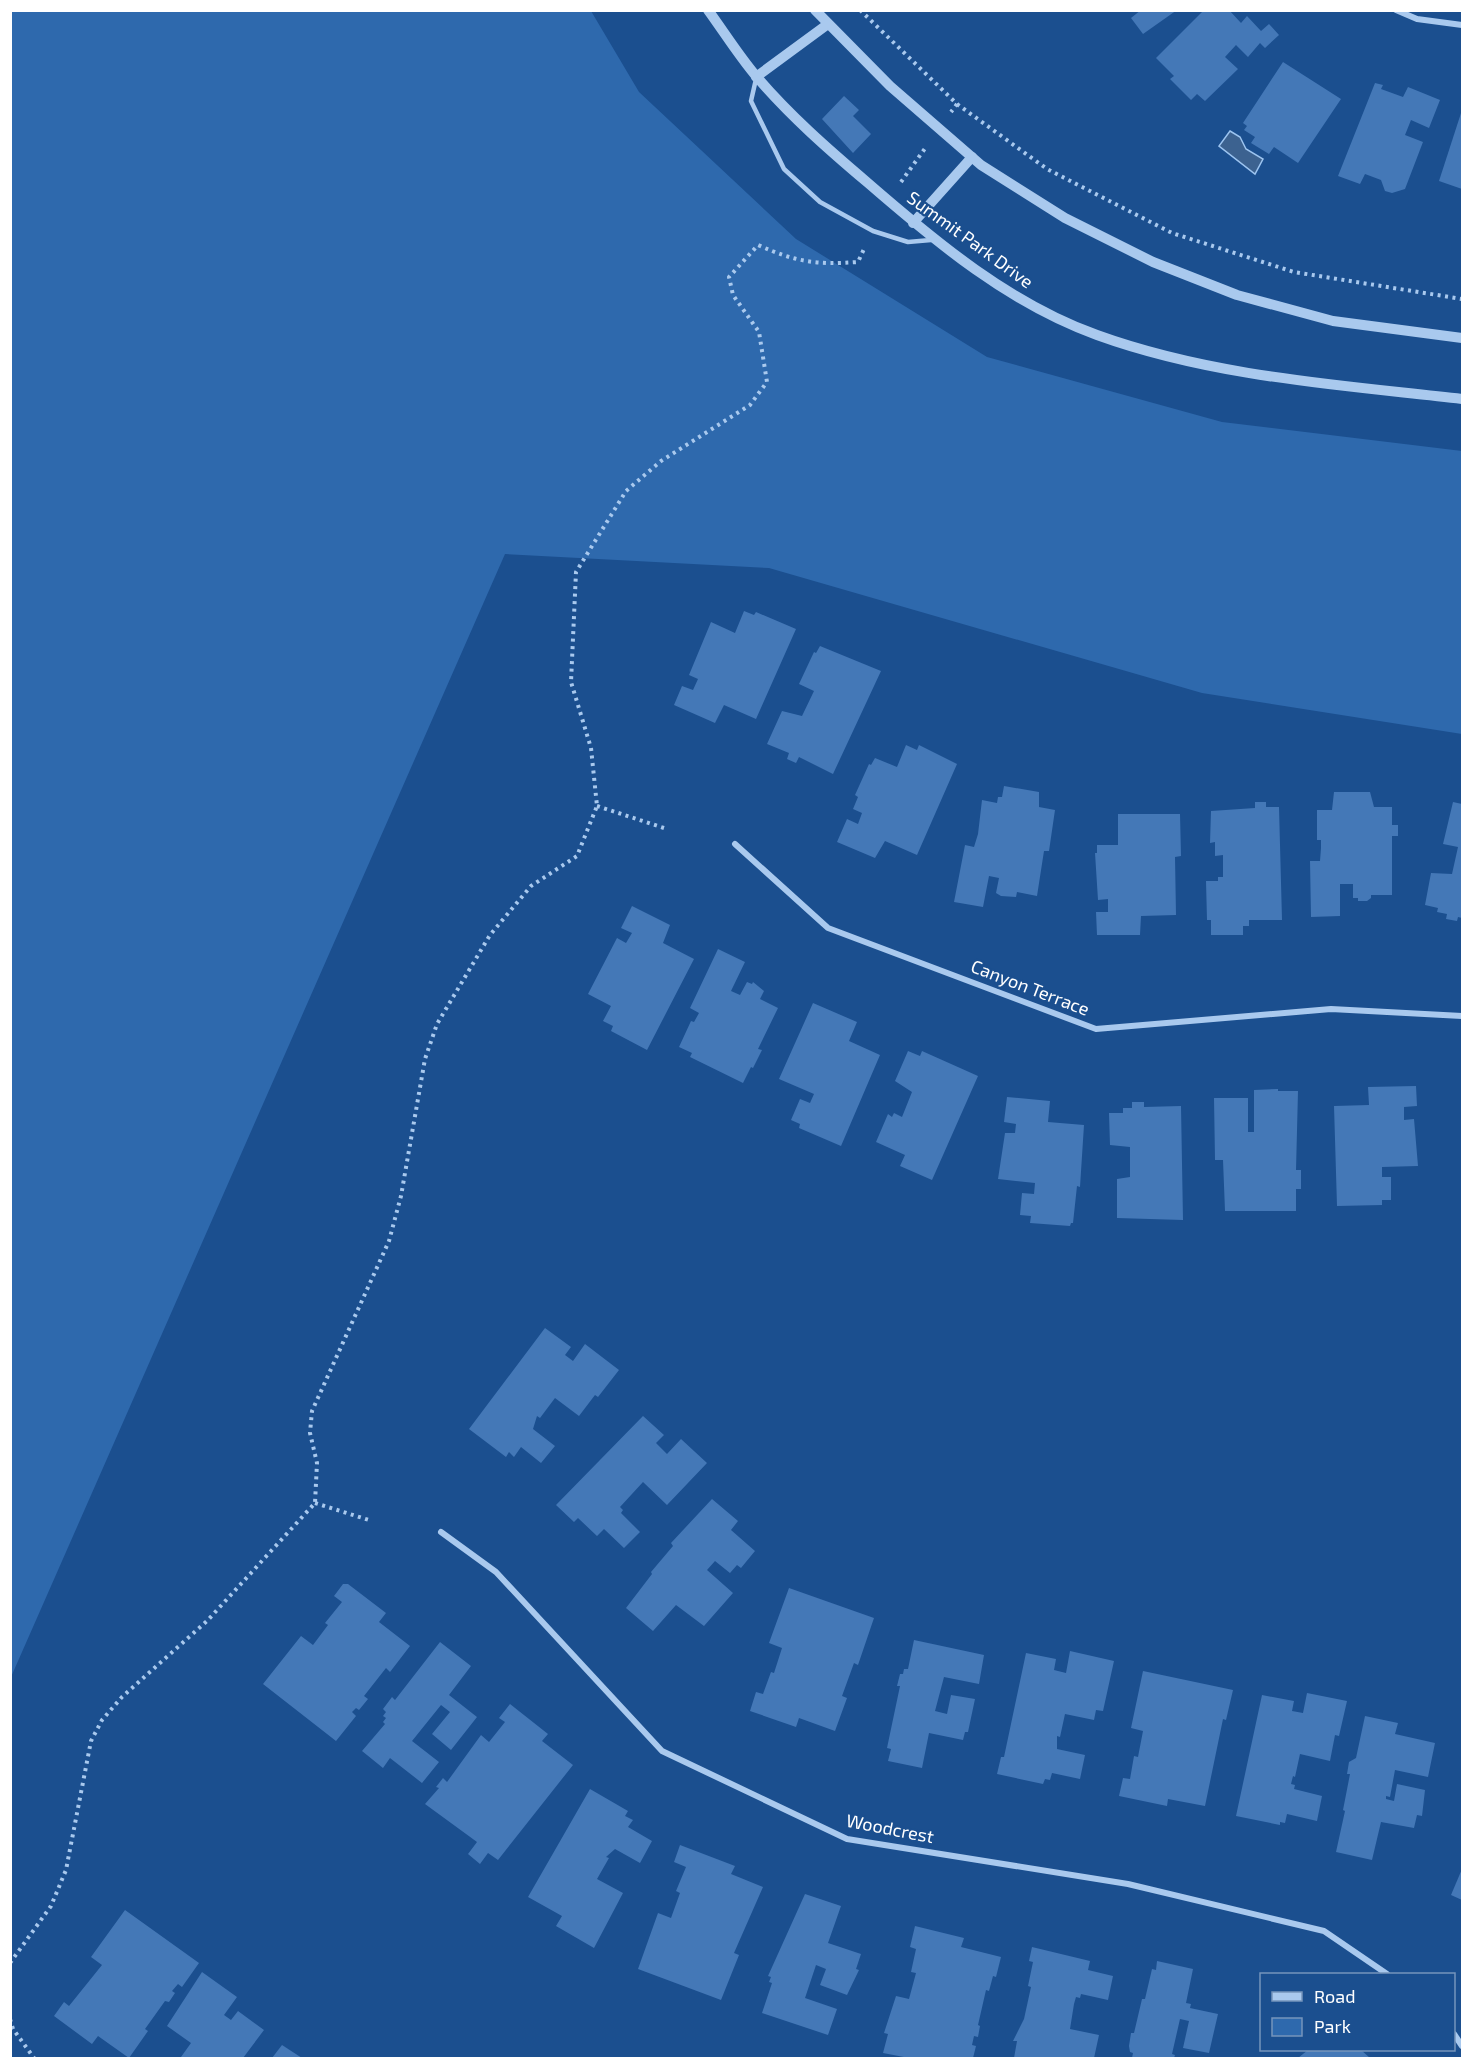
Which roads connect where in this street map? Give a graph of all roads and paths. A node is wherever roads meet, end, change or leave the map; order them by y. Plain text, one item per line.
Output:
1 (708, 10) edge
2 (815, 10) edge
3 (1395, 10) edge
4 (828, 24) junction
5 (1462, 25) edge
6 (756, 77) junction
7 (957, 104) dead end
8 (972, 157) junction
9 (913, 223) junction
10 (936, 239) junction
11 (858, 262) dead end
12 (1462, 299) edge
13 (1462, 338) edge
14 (1462, 399) edge
15 (597, 806) junction
16 (664, 828) dead end
17 (735, 844) dead end
18 (1462, 1016) edge
19 (315, 1503) junction
20 (372, 1521) dead end
21 (441, 1532) dead end
22 (10, 1963) edge
23 (1386, 1973) edge
24 (10, 2019) edge
25 (34, 2058) edge

1 - 6 street, Summit Park Drive
2 - 4 street
3 - 5 street
4 - 6 street
4 - 8 street
6 - 9 street, Summit Park Drive
6 - 10 lane
7 - 12 path
8 - 9 street
8 - 13 street
9 - 10 street, Summit Park Drive
10 - 14 street, Summit Park Drive
11 - 15 path
15 - 16 path
15 - 19 path
17 - 18 street, Canyon Terrace
19 - 20 path
19 - 22 path
21 - 23 street, Woodcrest
24 - 25 path

